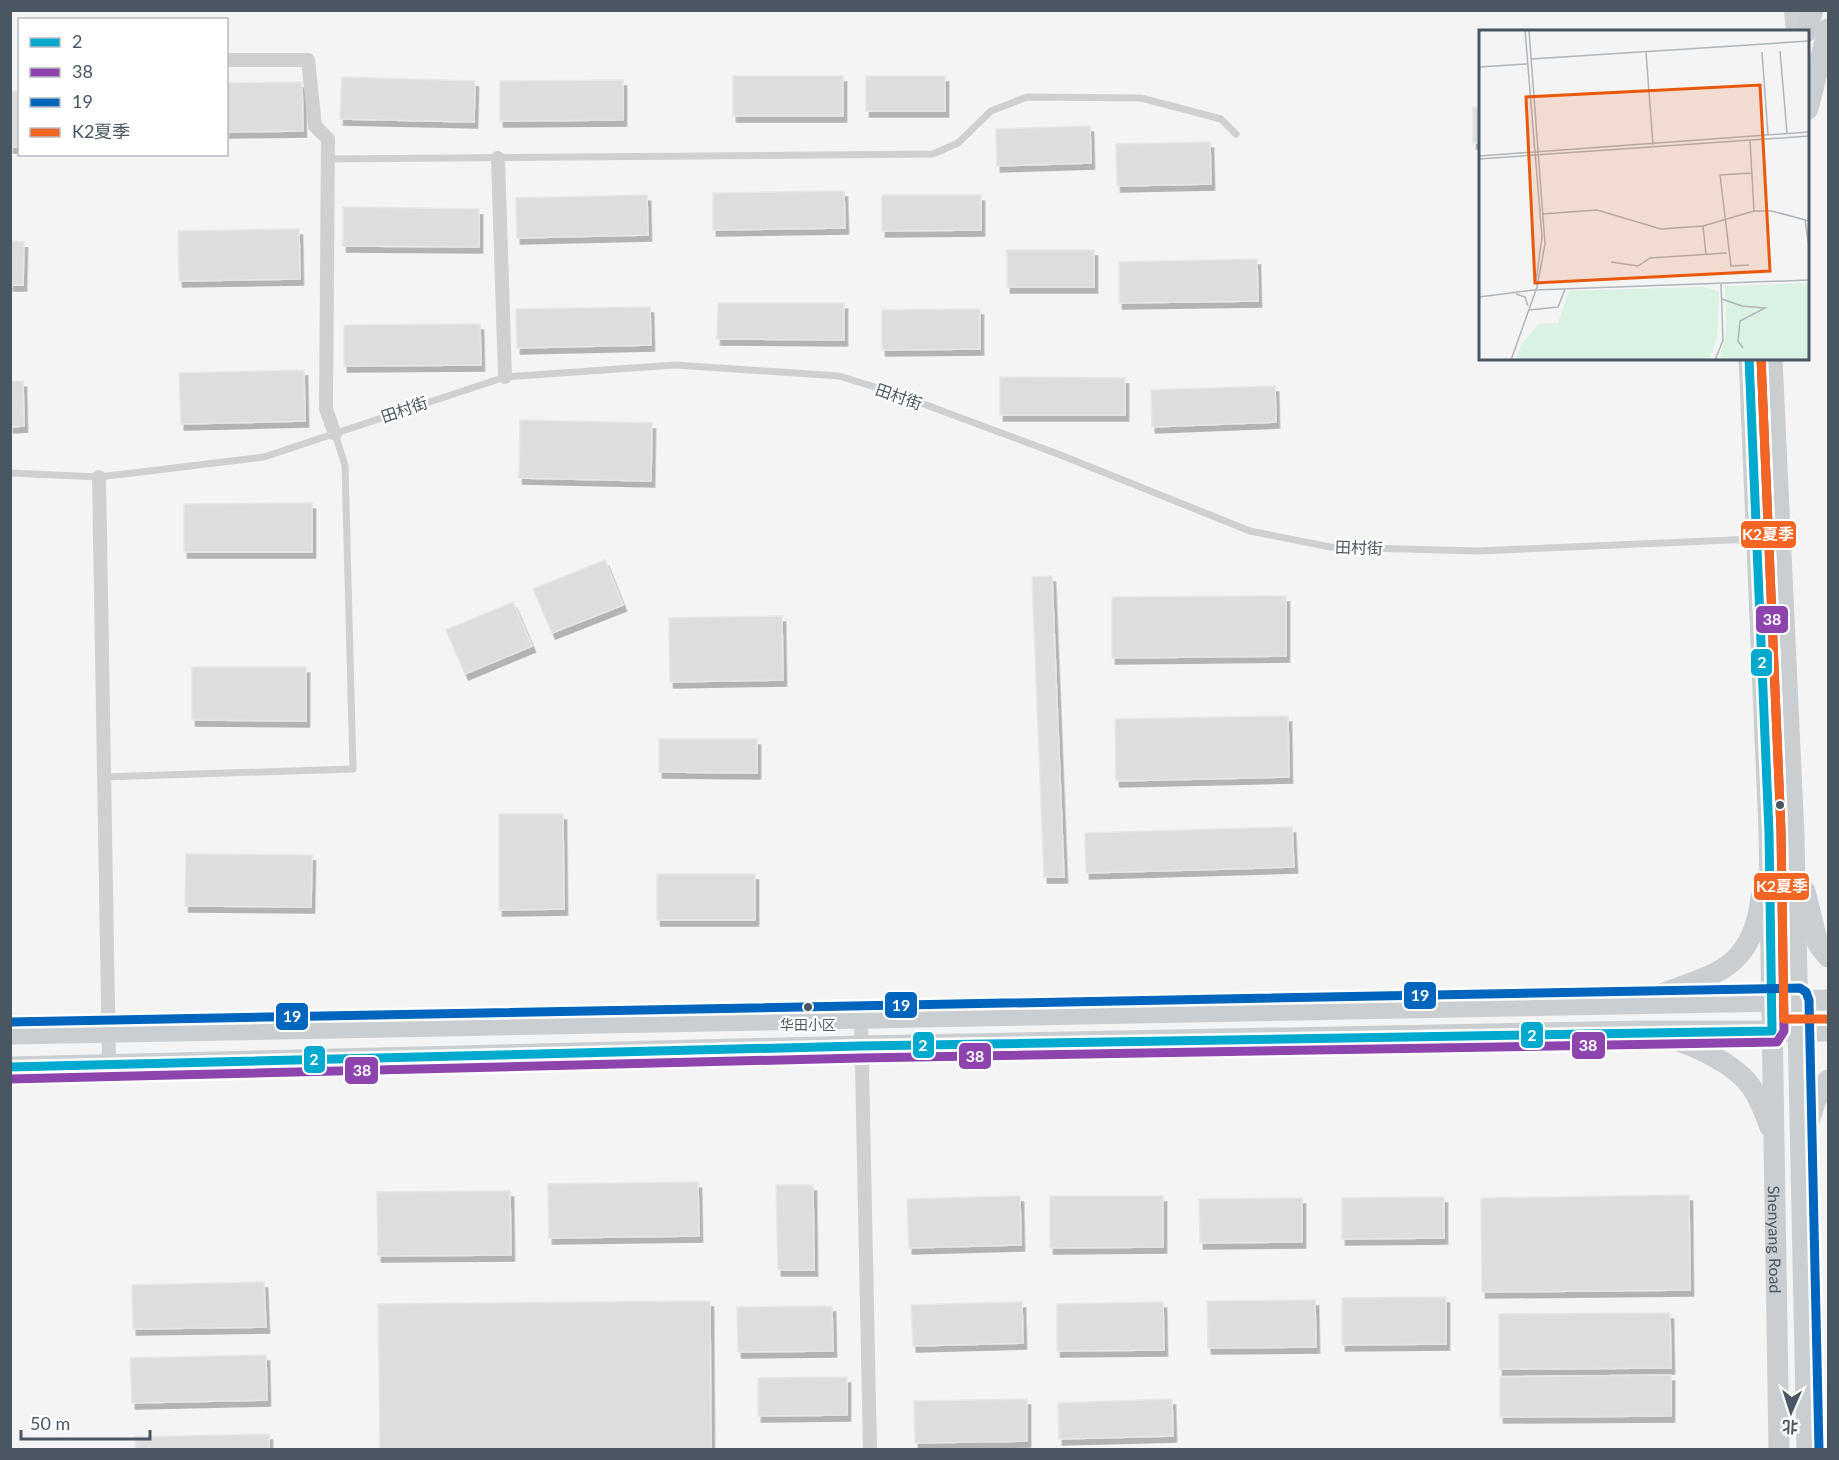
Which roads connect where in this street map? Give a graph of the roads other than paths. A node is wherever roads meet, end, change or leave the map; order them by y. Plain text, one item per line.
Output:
1 (1794, 10) edge
2 (1813, 10) edge
3 (1796, 30) edge
4 (1807, 30) edge
5 (1827, 37) edge
6 (228, 60) edge
7 (1809, 105) edge
8 (1236, 134) dead end
9 (498, 158) junction
10 (327, 159) junction
11 (1749, 360) edge
12 (1772, 360) edge
13 (505, 377) junction
14 (335, 434) junction
15 (10, 473) edge
16 (99, 477) junction
17 (1780, 538) junction
18 (1755, 539) junction
19 (104, 777) junction
20 (1769, 832) junction
21 (1794, 835) junction
22 (1828, 957) edge
23 (1772, 1000) junction
24 (1797, 1000) junction
25 (1828, 1000) edge
26 (1638, 1002) junction
27 (861, 1018) junction
28 (1798, 1030) junction
29 (1644, 1031) junction
30 (1772, 1031) junction
31 (1828, 1031) edge
32 (108, 1032) junction
33 (10, 1034) edge
34 (860, 1046) junction
35 (109, 1065) junction
36 (10, 1067) edge
37 (1828, 1080) edge
38 (1773, 1133) junction
39 (1799, 1151) junction
40 (870, 1449) edge
41 (1779, 1449) edge
42 (1807, 1449) edge

1 - 3 main road
2 - 4 main road
5 - 7 main road
6 - 10 street
8 - 9 lane
9 - 10 lane
9 - 13 street
10 - 14 street
11 - 18 main road
12 - 17 main road
13 - 14 lane, 田村街
13 - 18 lane, 田村街
14 - 16 lane, 田村街
14 - 19 lane
15 - 16 lane, 田村街
16 - 19 street
17 - 18 lane, 田村街
17 - 21 main road
18 - 20 main road
19 - 32 street
20 - 23 main road, Shenyang Road
20 - 26 main road
21 - 22 main road
21 - 24 main road, Shenyang Road
23 - 24 main road
23 - 26 main road
23 - 30 main road, Shenyang Road
24 - 25 main road
24 - 28 main road, Shenyang Road
26 - 27 main road
27 - 32 main road
27 - 34 street
28 - 30 main road
28 - 31 main road
28 - 39 main road, Shenyang Road
29 - 30 main road
29 - 34 main road
29 - 38 main road
30 - 38 main road, Shenyang Road
32 - 33 main road
32 - 35 street
34 - 35 main road
34 - 40 street
35 - 36 main road
37 - 39 main road
38 - 41 main road, Shenyang Road
39 - 42 main road, Shenyang Road

